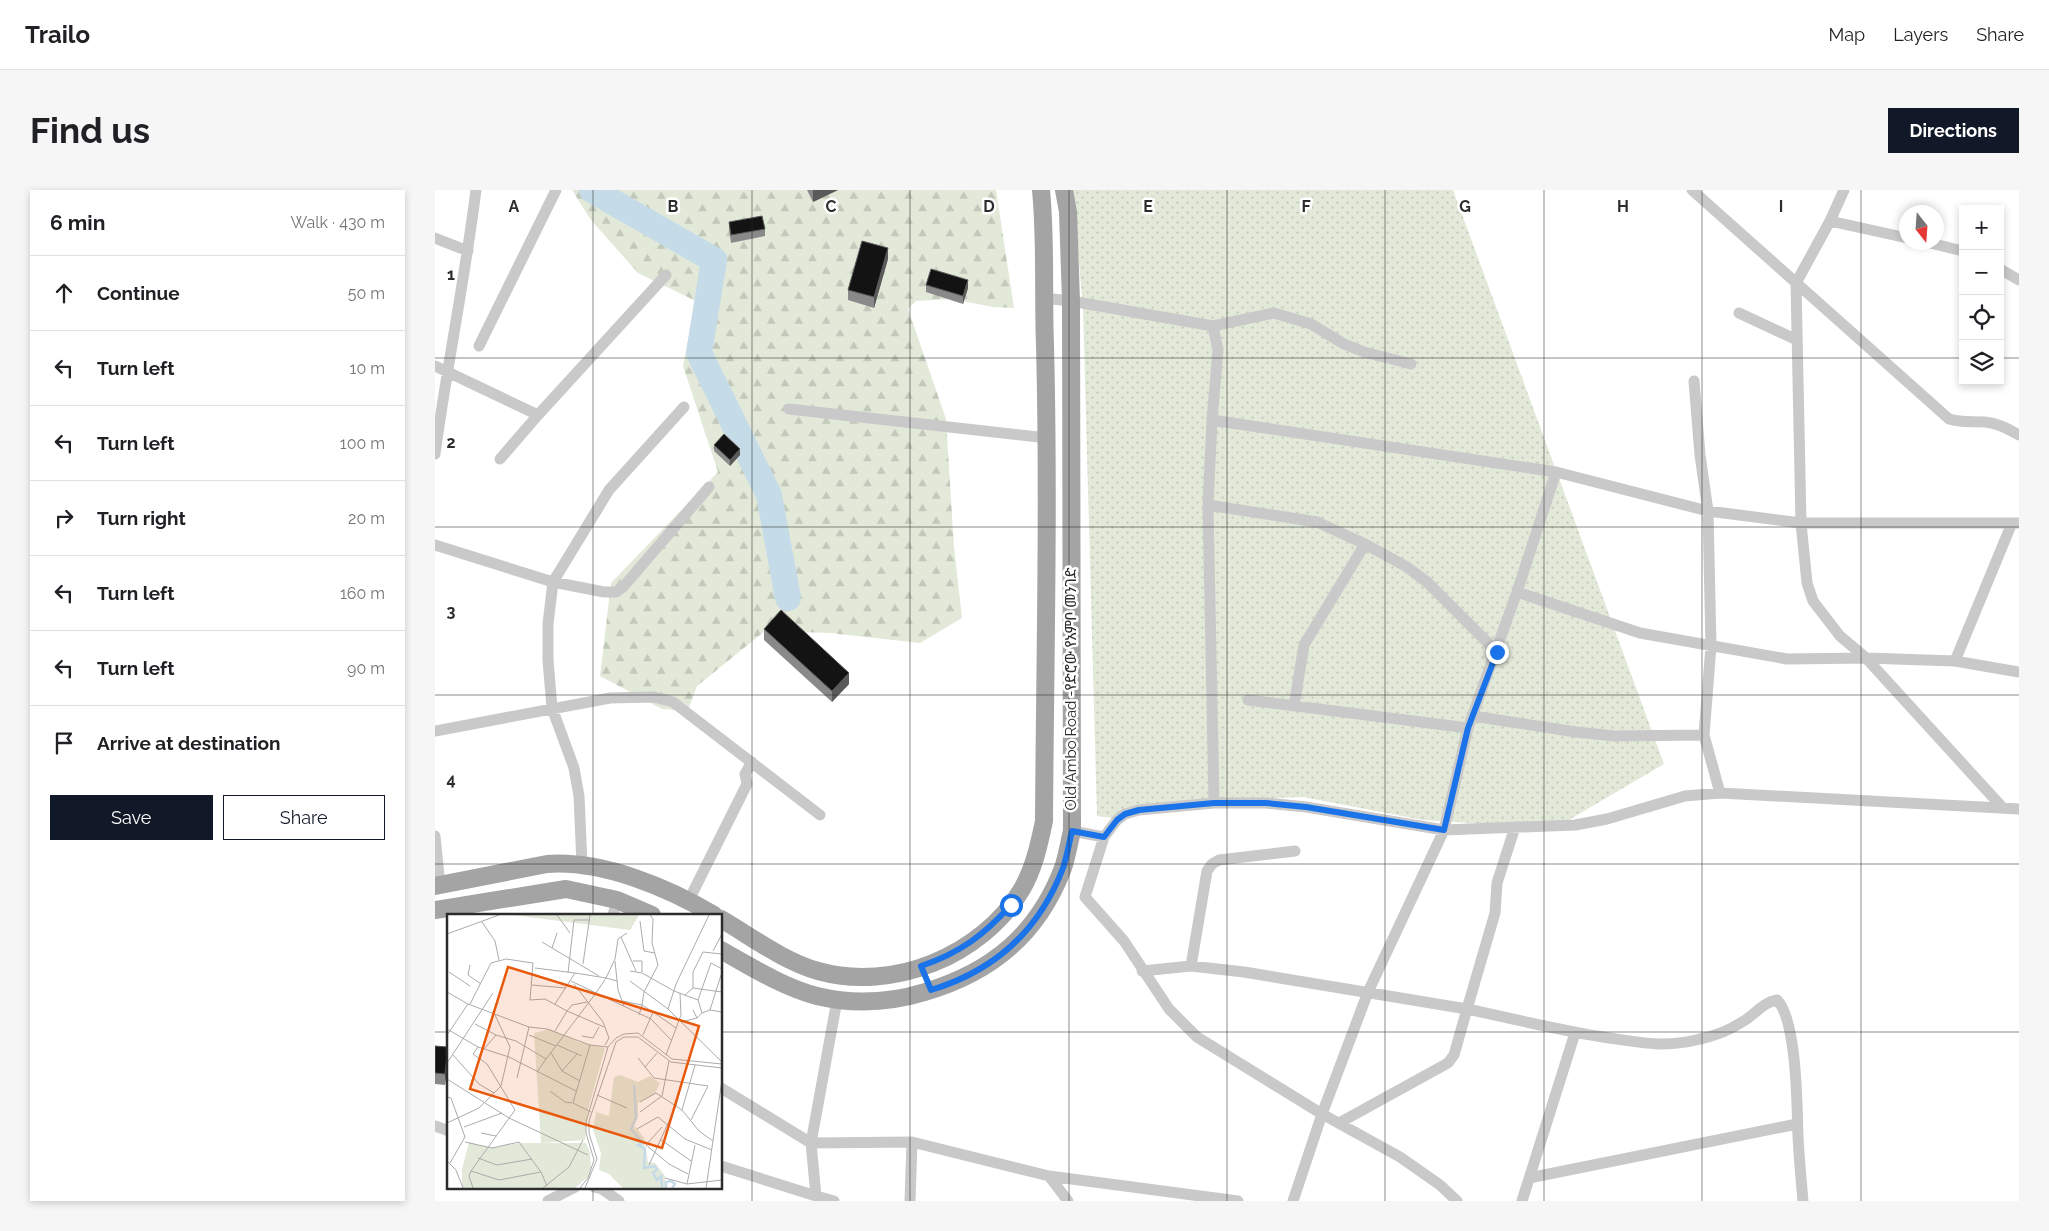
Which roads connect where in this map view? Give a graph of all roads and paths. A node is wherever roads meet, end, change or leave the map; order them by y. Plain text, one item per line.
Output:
1 (476, 190) edge
2 (556, 190) edge
3 (1041, 190) edge
4 (1064, 190) edge
5 (1692, 190) edge
6 (1844, 190) edge
7 (1830, 221) junction
8 (1899, 236) edge
9 (435, 238) edge
10 (1944, 246) edge
11 (1959, 250) edge
12 (468, 252) junction
13 (2004, 271) edge
14 (666, 275) dead end
15 (2019, 280) edge
16 (1796, 283) junction
17 (1043, 298) junction
18 (1071, 301) junction
19 (1739, 313) dead end
20 (1213, 326) junction
21 (1797, 340) junction
22 (479, 346) dead end
23 (1411, 364) dead end
24 (435, 366) edge
25 (447, 371) junction
26 (1694, 381) dead end
27 (684, 407) dead end
28 (789, 409) dead end
29 (538, 415) junction
30 (1212, 420) junction
31 (2019, 435) edge
32 (1047, 438) junction
33 (435, 454) edge
34 (500, 459) dead end
35 (1557, 472) junction
36 (709, 487) dead end
37 (1208, 505) junction
38 (1708, 511) junction
39 (1801, 523) junction
40 (2015, 523) edge
41 (1365, 544) junction
42 (435, 545) edge
43 (553, 582) junction
44 (1517, 592) junction
45 (1711, 646) junction
46 (1497, 652) junction
47 (1866, 658) junction
48 (1955, 661) junction
49 (2019, 672) edge
50 (1248, 700) dead end
51 (1294, 706) junction
52 (553, 708) junction
53 (1472, 716) junction
54 (1468, 728) junction
55 (435, 730) edge
56 (1704, 734) junction
57 (752, 762) junction
58 (1720, 793) junction
59 (1214, 803) junction
60 (2002, 807) junction
61 (2019, 809) edge
62 (820, 815) dead end
63 (1515, 827) junction
64 (1444, 830) junction
65 (1072, 831) junction
66 (435, 836) edge
67 (1104, 837) junction
68 (1295, 851) dead end
69 (582, 865) junction
70 (437, 885) edge
71 (689, 900) junction
72 (615, 907) edge
73 (435, 910) edge
74 (648, 914) edge
75 (712, 914) edge
76 (723, 920) edge
77 (723, 951) edge
78 (921, 966) junction
79 (1191, 966) junction
80 (1143, 970) junction
81 (931, 990) junction
82 (1368, 992) junction
83 (837, 1000) junction
84 (1467, 1009) junction
85 (1575, 1033) junction
86 (723, 1089) edge
87 (1322, 1114) junction
88 (1339, 1123) junction
89 (1797, 1124) junction
90 (435, 1126) edge
91 (447, 1130) edge
92 (912, 1142) junction
93 (811, 1143) junction
94 (723, 1167) edge
95 (1049, 1176) junction
96 (1529, 1178) junction
97 (573, 1188) edge
98 (599, 1191) edge
99 (816, 1196) junction
100 (547, 1201) edge
101 (619, 1201) edge
102 (834, 1201) edge
103 (911, 1201) edge
104 (1068, 1201) edge
105 (1238, 1201) edge
106 (1293, 1201) edge
107 (1457, 1201) edge
108 (1522, 1201) edge
109 (1803, 1201) edge

1 - 12 street
2 - 22 street
3 - 17 main road, Old Ambo Road -የድሮው የአምቦ መንገድ
4 - 18 main road, Old Ambo Road -የድሮው የአምቦ መንገድ
5 - 16 street
6 - 7 street
7 - 8 street
7 - 16 street
9 - 12 street
10 - 11 street
12 - 25 street
13 - 15 street
14 - 29 street
16 - 21 street
16 - 31 street
17 - 18 street
17 - 32 main road, Old Ambo Road -የድሮው የአምቦ መንገድ
18 - 20 street
18 - 65 main road, Old Ambo Road -የድሮው የአምቦ መንገድ
19 - 21 street
20 - 23 street
20 - 30 street
21 - 39 street
24 - 25 street
25 - 29 street
25 - 33 street
26 - 38 street
27 - 43 street
28 - 32 street
29 - 34 street
30 - 35 street
30 - 37 street
32 - 78 main road, Old Ambo Road -የድሮው የአምቦ መንገድ
35 - 38 street
35 - 44 street
36 - 43 street
37 - 41 street
37 - 59 street
38 - 39 street
38 - 45 street
39 - 40 street
39 - 47 street
40 - 48 street
41 - 46 street
41 - 51 street
42 - 43 street
43 - 52 street
44 - 45 street
44 - 46 street
45 - 47 street
45 - 56 street
46 - 53 street
47 - 48 street
47 - 60 street
48 - 49 street
50 - 51 street
51 - 54 street
52 - 55 street
52 - 57 street
52 - 69 street
53 - 54 street
53 - 56 street
54 - 64 street
56 - 58 street
57 - 62 street
57 - 71 street
58 - 60 street
58 - 63 street
59 - 64 street
59 - 67 street
60 - 61 street
63 - 64 street
63 - 84 street
64 - 82 street
65 - 67 street
65 - 81 main road, Old Ambo Road -የድሮው የአምቦ መንገድ
66 - 70 street
67 - 80 street
68 - 79 street
69 - 70 main road
69 - 71 main road
71 - 75 main road
72 - 73 main road
72 - 74 main road
76 - 78 main road, Old Ambo Road -የድሮው የአምቦ መንገድ
77 - 83 main road, Old Ambo Road -የድሮው የአምቦ መንገድ
78 - 81 main road
79 - 80 street
79 - 82 street
80 - 87 street
81 - 83 main road, Old Ambo Road -የድሮው የአምቦ መንገድ
82 - 84 street
82 - 87 street
83 - 93 street
84 - 85 street
84 - 88 street
85 - 89 street
85 - 96 street
86 - 93 street
87 - 88 street
87 - 106 street
88 - 107 street
89 - 96 street
89 - 109 street
90 - 91 street
92 - 93 street
92 - 95 street
92 - 103 street
93 - 99 street
94 - 99 street
95 - 104 street
95 - 105 street
96 - 108 street
97 - 100 street
98 - 101 street
99 - 102 street

